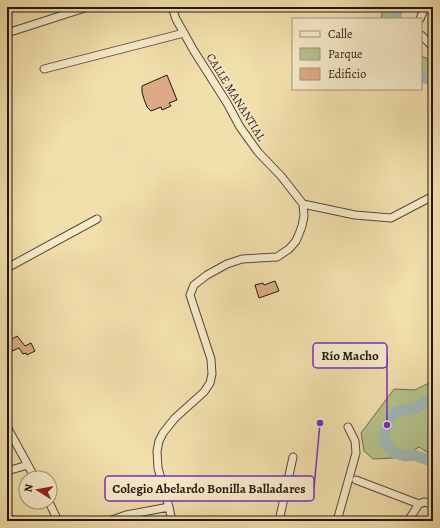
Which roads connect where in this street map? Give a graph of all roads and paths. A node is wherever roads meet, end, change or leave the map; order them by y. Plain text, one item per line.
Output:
1 (88, 7) edge
2 (172, 7) edge
3 (425, 7) edge
4 (420, 18) edge
5 (7, 33) edge
6 (184, 33) junction
7 (422, 36) edge
8 (433, 47) edge
9 (44, 69) dead end
10 (433, 196) edge
11 (303, 204) junction
12 (98, 219) dead end
13 (7, 268) edge
14 (7, 427) edge
15 (348, 427) dead end
16 (293, 457) dead end
17 (28, 466) junction
18 (30, 470) edge
19 (7, 471) edge
20 (356, 480) dead end
21 (419, 504) junction
22 (433, 504) edge
23 (169, 507) junction
24 (53, 510) edge
25 (58, 521) edge
26 (109, 521) edge
27 (172, 521) edge
28 (279, 521) edge
29 (337, 521) edge
30 (408, 521) edge

1 - 5 street
2 - 6 street, CALLE MANANTIAL
3 - 4 street
6 - 9 street
6 - 11 street, CALLE MANANTIAL
7 - 8 street
10 - 11 street
11 - 23 street
12 - 13 street
14 - 17 street
15 - 29 street
16 - 28 street
17 - 18 street
17 - 19 street
20 - 21 street
21 - 22 street
21 - 30 street
23 - 26 street
23 - 27 street
24 - 25 street

